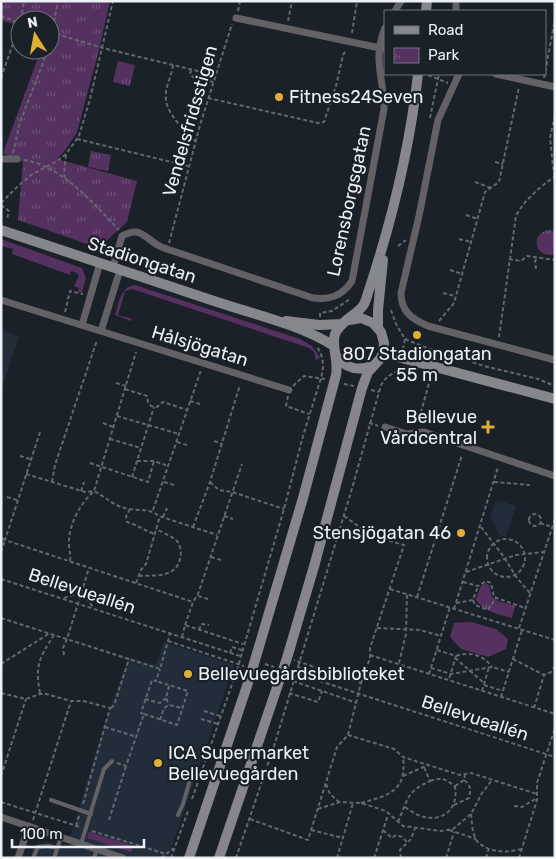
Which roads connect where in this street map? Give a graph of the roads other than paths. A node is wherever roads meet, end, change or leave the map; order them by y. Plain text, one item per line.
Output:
1 (236, 18) road end
2 (384, 35) edge
3 (382, 49) edge
4 (423, 75) edge
5 (459, 75) edge
6 (500, 75) edge
7 (555, 87) edge
8 (1, 159) edge
9 (14, 160) road end
10 (1, 230) edge
11 (385, 242) junction
12 (100, 263) junction
13 (117, 268) junction
14 (1, 300) edge
15 (272, 319) junction
16 (345, 322) junction
17 (82, 325) junction
18 (378, 327) junction
19 (101, 331) junction
20 (334, 346) junction
21 (383, 353) junction
22 (337, 357) junction
23 (555, 360) edge
24 (372, 366) junction
25 (289, 390) road end
26 (555, 399) edge
27 (385, 427) dead end
28 (555, 476) edge
29 (112, 761) road end
30 (178, 772) dead end
31 (51, 800) dead end
32 (91, 814) junction
33 (178, 815) dead end
34 (1, 817) edge
35 (30, 827) junction
36 (61, 837) junction
37 (81, 844) junction
38 (57, 848) junction
39 (97, 849) junction
40 (18, 858) edge
41 (33, 858) edge
42 (54, 858) edge
43 (94, 858) edge
44 (123, 858) edge
45 (188, 858) edge
46 (219, 858) edge

1 - 3 street
2 - 3 street, Lorensborgsgatan
3 - 13 street, Lorensborgsgatan
4 - 11 main road
5 - 23 street
6 - 7 street
8 - 9 street
10 - 12 main road, Stadiongatan
11 - 16 main road
11 - 18 main road
12 - 13 main road, Stadiongatan
12 - 17 street
13 - 15 main road, Stadiongatan
13 - 19 street
14 - 17 street, Hålsjögatan
15 - 16 main road, Stadiongatan
15 - 20 main road, Stadiongatan
16 - 18 main road
16 - 20 main road
17 - 19 street, Hålsjögatan
18 - 21 main road
19 - 25 street, Hålsjögatan
20 - 22 main road
21 - 24 main road
21 - 26 main road
22 - 24 main road
22 - 45 main road
24 - 46 main road
27 - 28 street
29 - 32 lane
30 - 33 lane
31 - 32 lane
32 - 37 lane
34 - 35 street
35 - 36 street
35 - 40 street
36 - 37 street
36 - 38 lane
37 - 39 street
38 - 41 lane
38 - 42 lane
39 - 43 lane
39 - 44 street

